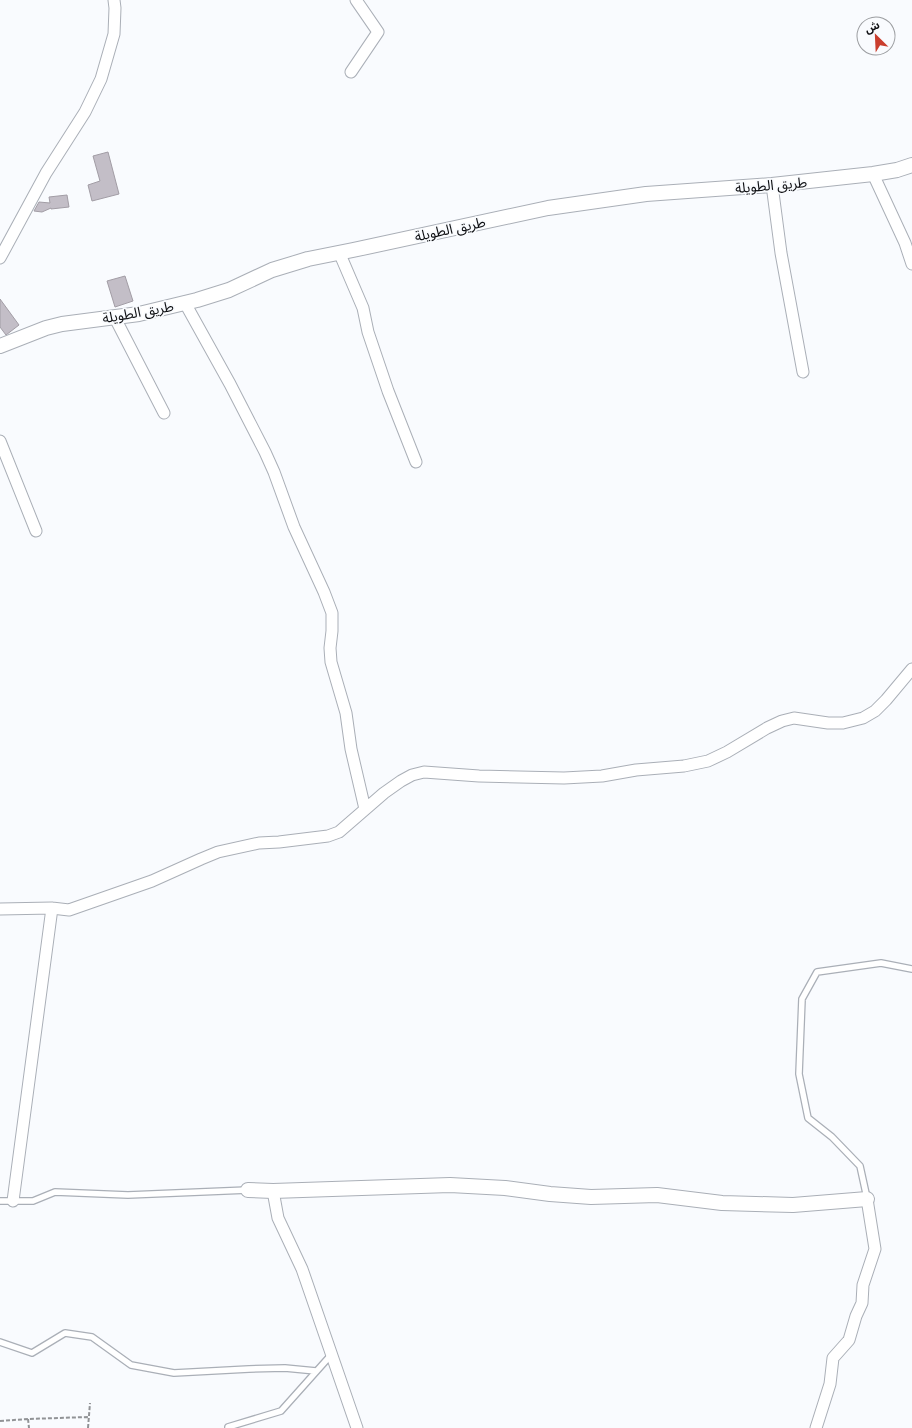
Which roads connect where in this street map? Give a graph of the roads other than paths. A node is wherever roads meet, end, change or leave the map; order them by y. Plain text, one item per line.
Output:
1 (114, 0) edge
2 (356, 0) edge
3 (351, 72) dead end
4 (912, 165) edge
5 (873, 174) junction
6 (772, 185) junction
7 (339, 252) junction
8 (0, 258) edge
9 (912, 264) edge
10 (185, 303) junction
11 (115, 318) junction
12 (0, 346) edge
13 (803, 372) dead end
14 (164, 413) dead end
15 (0, 441) edge
16 (416, 462) dead end
17 (36, 531) dead end
18 (912, 669) edge
19 (365, 810) junction
20 (52, 908) junction
21 (0, 909) edge
22 (912, 969) edge
23 (248, 1190) joint
24 (273, 1191) junction
25 (867, 1199) junction
26 (0, 1201) edge
27 (13, 1201) junction
28 (0, 1342) edge
29 (332, 1354) junction
30 (316, 1372) junction
31 (228, 1428) edge
32 (357, 1428) edge
33 (816, 1428) edge

1 - 8 street
2 - 3 street
4 - 5 street, طريق الطويلة
5 - 6 street, طريق الطويلة
5 - 9 street
6 - 7 street, طريق الطويلة
6 - 13 street
7 - 10 street, طريق الطويلة
7 - 16 street
10 - 11 street, طريق الطويلة
10 - 19 street
11 - 12 street, طريق الطويلة
11 - 14 street
15 - 17 street
18 - 19 street
19 - 20 street
20 - 21 street
20 - 27 street
22 - 25 lane
23 - 24 street
23 - 27 lane
24 - 25 street
24 - 29 street
25 - 33 street
26 - 27 lane
28 - 30 lane
29 - 30 lane
29 - 32 street
30 - 31 lane

